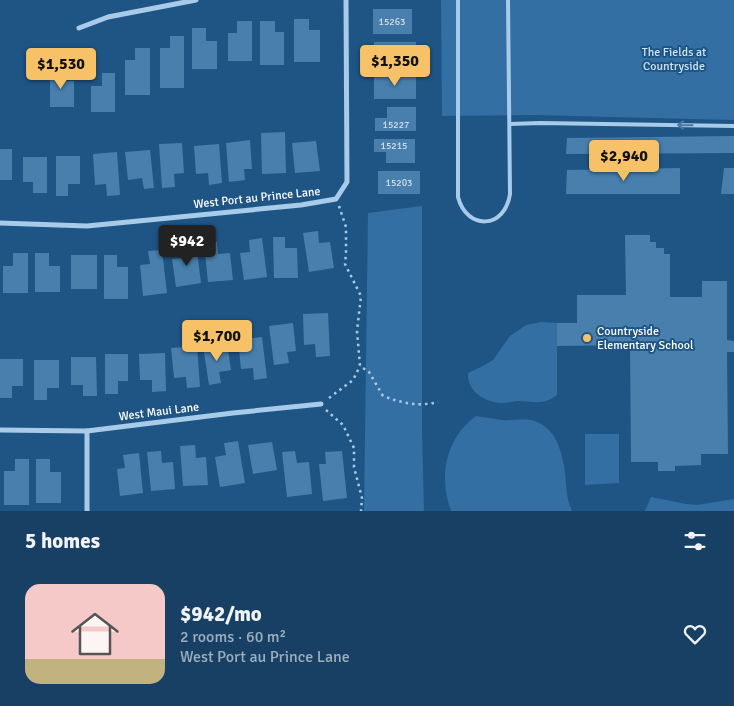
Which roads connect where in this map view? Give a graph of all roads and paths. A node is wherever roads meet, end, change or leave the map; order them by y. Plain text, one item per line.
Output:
1 (196, 0) edge
2 (346, 0) edge
3 (458, 0) edge
4 (508, 0) edge
5 (79, 28) dead end
6 (510, 124) junction
7 (734, 126) edge
8 (336, 198) junction
9 (0, 222) edge
10 (360, 366) junction
11 (438, 402) dead end
12 (321, 404) junction
13 (0, 430) edge
14 (87, 431) junction
15 (88, 511) edge
16 (361, 511) edge

1 - 5 street
2 - 8 street
3 - 6 lane
4 - 6 lane
7 -> 6 lane
8 - 9 street, West Port au Prince Lane
8 - 10 path
10 - 11 path
10 - 12 path
12 - 14 street, West Maui Lane
12 - 16 path
13 - 14 street, West Maui Lane
14 - 15 street

